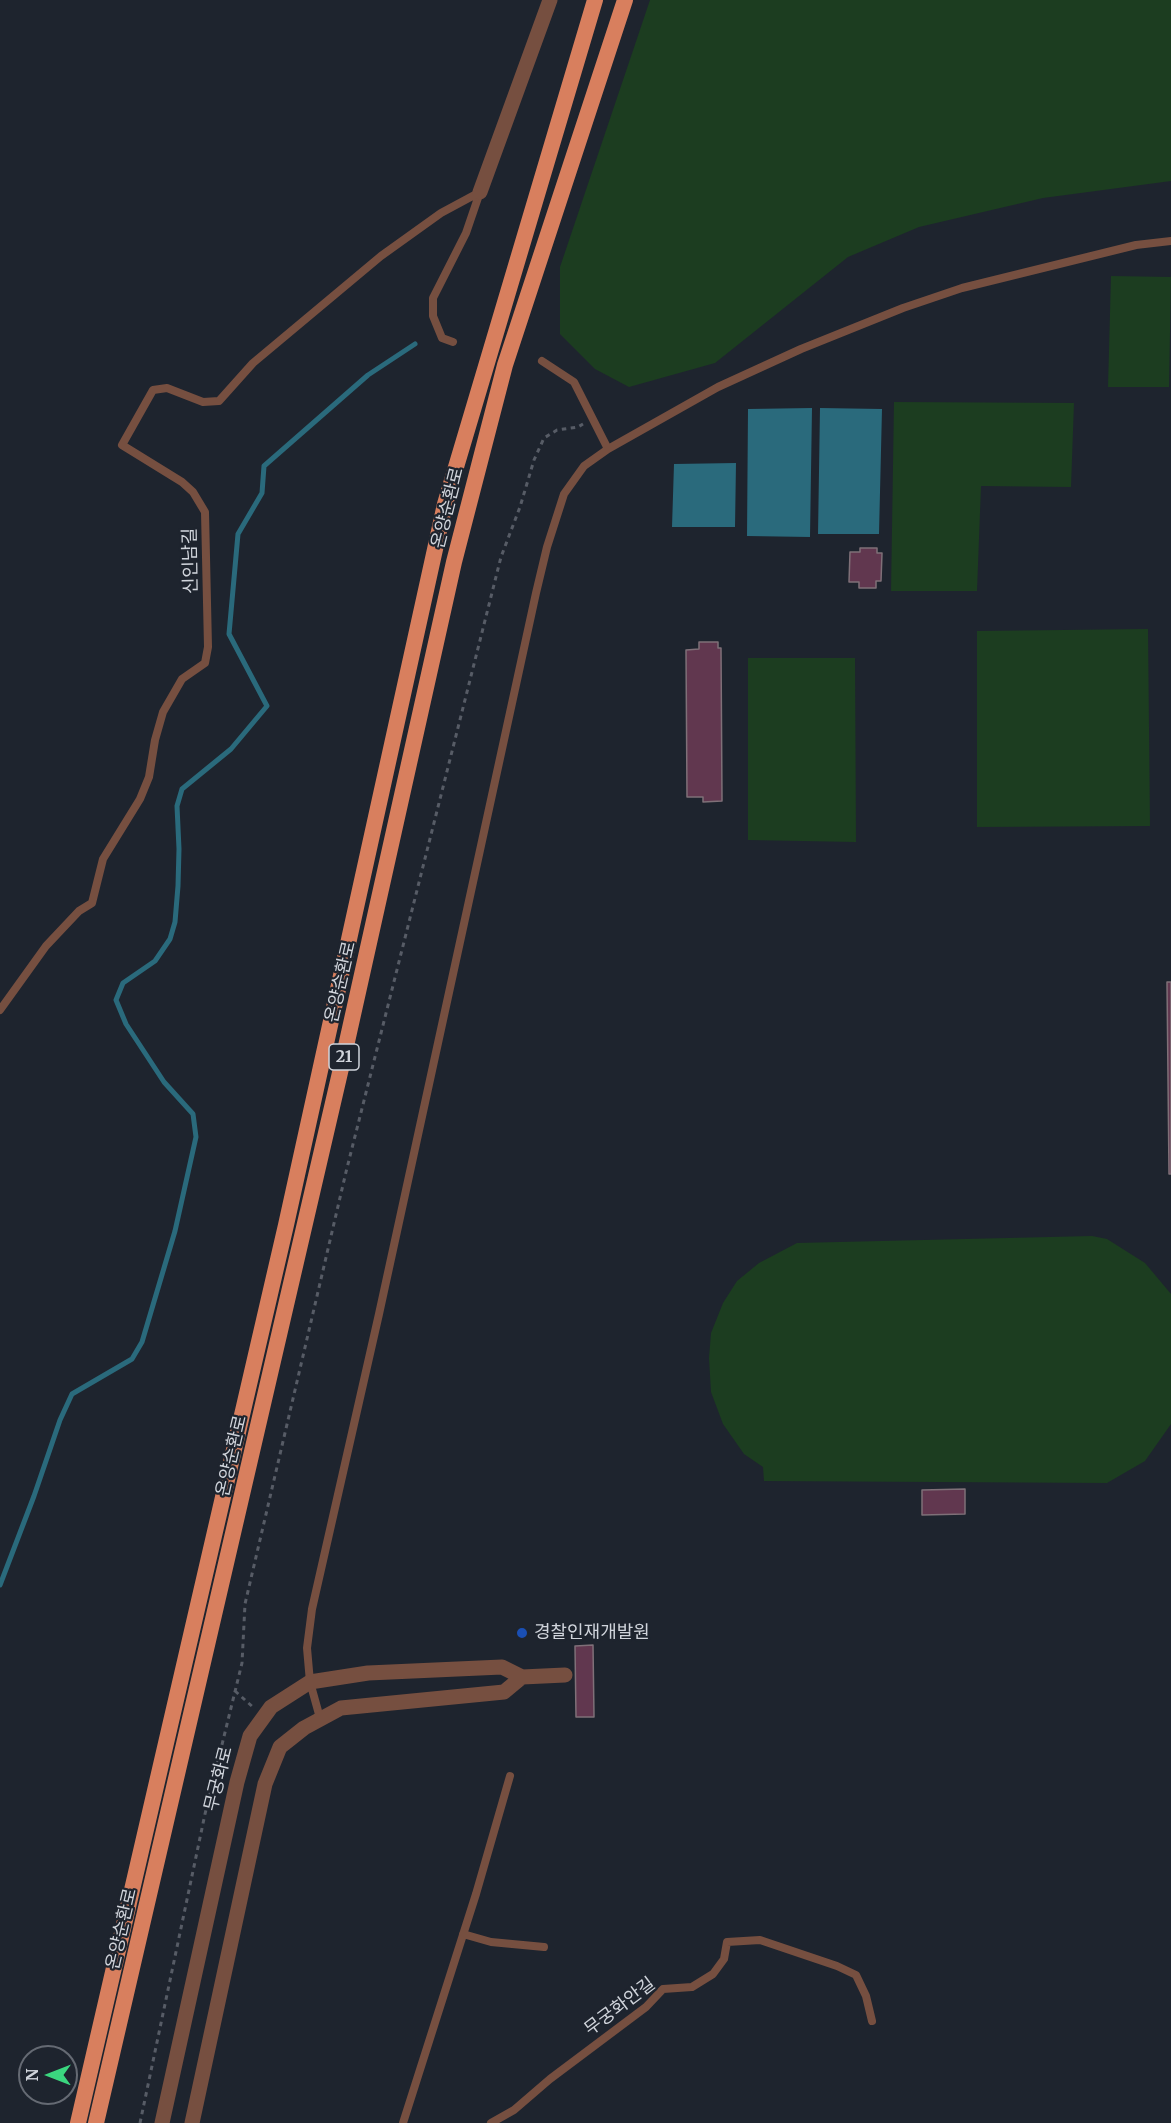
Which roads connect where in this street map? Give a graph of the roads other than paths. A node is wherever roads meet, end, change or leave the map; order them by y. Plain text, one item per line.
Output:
1 (550, 0) edge
2 (595, 0) edge
3 (626, 0) edge
4 (480, 192) junction
5 (1171, 241) edge
6 (453, 342) dead end
7 (542, 362) dead end
8 (608, 449) junction
9 (0, 1010) edge
10 (565, 1675) dead end
11 (522, 1677) junction
12 (310, 1682) junction
13 (320, 1718) junction
14 (510, 1776) dead end
15 (463, 1934) junction
16 (544, 1947) dead end
17 (872, 2021) dead end
18 (78, 2123) edge
19 (96, 2123) edge
20 (162, 2123) edge
21 (192, 2123) edge
22 (403, 2123) edge
23 (491, 2123) edge

1 - 4 street
2 - 18 highway, 온양순환로 / 21
3 - 19 highway, 온양순환로 / 21
4 - 6 lane
4 - 9 lane, 신인남길
5 - 8 lane
7 - 8 lane
8 - 12 lane
10 - 11 street, 무궁화로
11 - 12 street, 무궁화로
11 - 13 street, 무궁화로
12 - 13 lane
12 - 20 street, 무궁화로
13 - 21 street, 무궁화로
14 - 15 lane
15 - 16 lane
15 - 22 lane
17 - 23 lane, 무궁화안길

